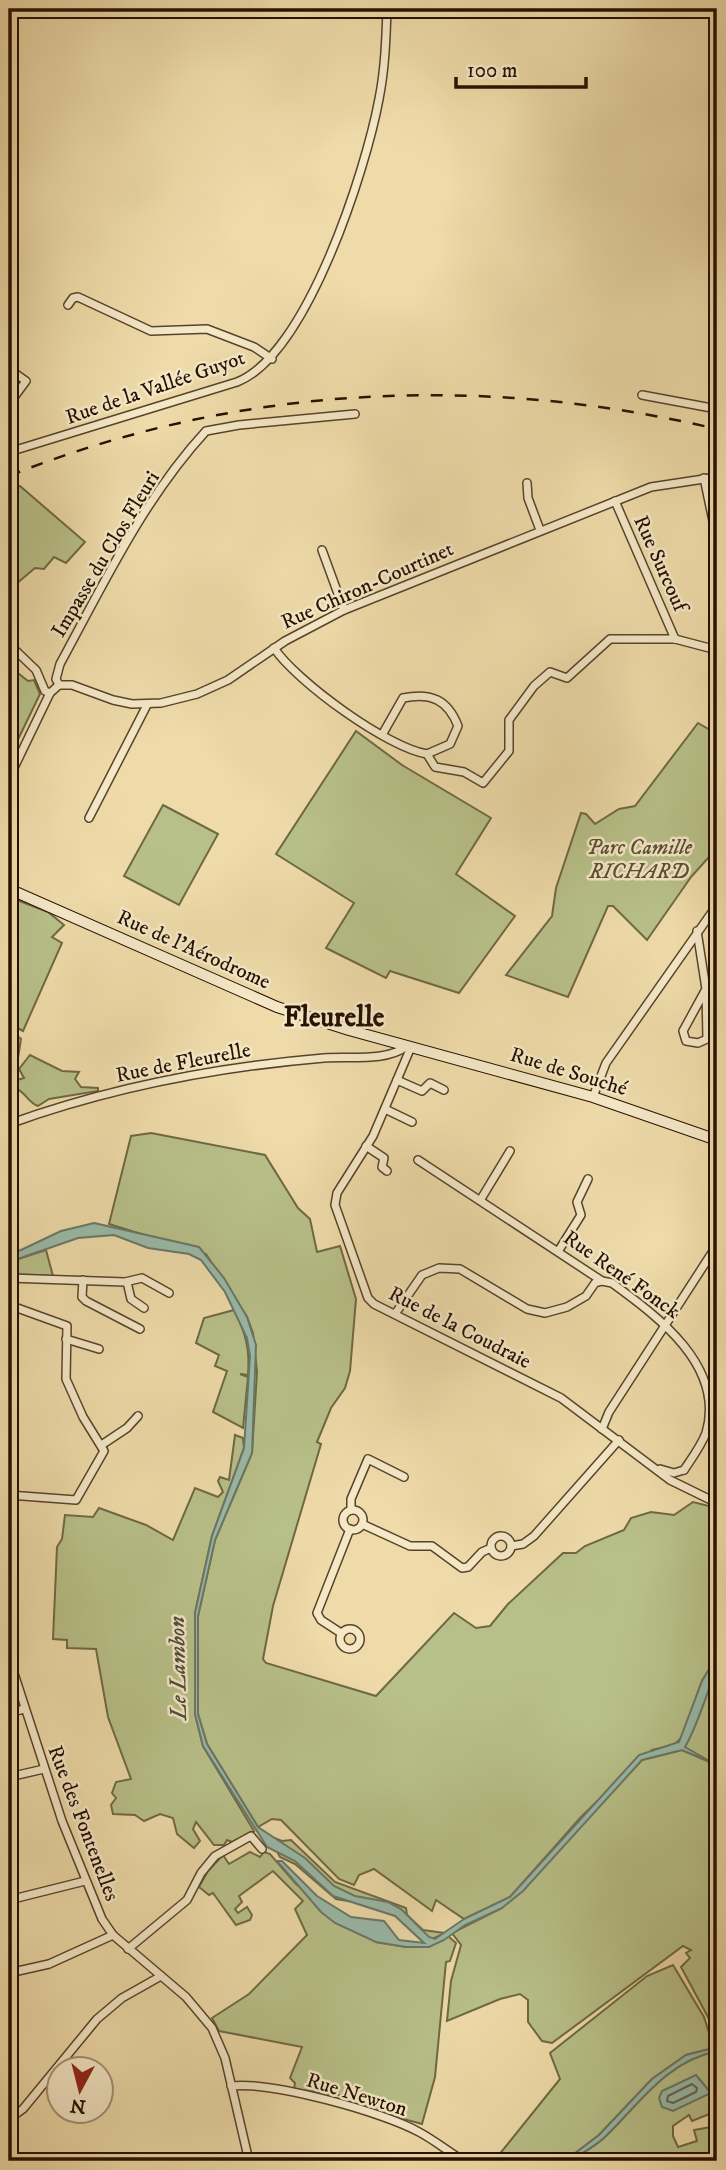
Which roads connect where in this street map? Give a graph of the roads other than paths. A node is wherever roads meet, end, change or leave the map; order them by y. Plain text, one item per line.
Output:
1 (387, 9) edge
2 (68, 305) dead end
3 (272, 359) junction
4 (9, 369) edge
5 (642, 395) dead end
6 (9, 404) edge
7 (717, 409) edge
8 (355, 414) dead end
9 (9, 450) edge
10 (717, 477) edge
11 (704, 478) junction
12 (527, 482) dead end
13 (615, 501) junction
14 (540, 530) junction
15 (717, 540) edge
16 (323, 550) dead end
17 (344, 610) junction
18 (675, 639) junction
19 (13, 648) dead end
20 (274, 648) junction
21 (717, 650) edge
22 (59, 685) junction
23 (50, 693) junction
24 (146, 705) junction
25 (382, 734) junction
26 (427, 754) junction
27 (9, 778) edge
28 (89, 818) dead end
29 (9, 890) edge
30 (717, 905) edge
31 (696, 931) junction
32 (706, 989) junction
33 (386, 1040) junction
34 (409, 1046) junction
35 (369, 1055) junction
36 (397, 1080) junction
37 (444, 1090) dead end
38 (593, 1097) junction
39 (385, 1109) junction
40 (412, 1122) dead end
41 (9, 1124) edge
42 (717, 1140) edge
43 (366, 1146) junction
44 (510, 1151) dead end
45 (418, 1160) dead end
46 (387, 1171) dead end
47 (588, 1179) dead end
48 (481, 1199) junction
49 (717, 1245) edge
50 (559, 1250) junction
51 (9, 1278) edge
52 (83, 1280) junction
53 (602, 1281) junction
54 (127, 1282) junction
55 (169, 1293) dead end
56 (9, 1305) edge
57 (144, 1308) dead end
58 (395, 1314) junction
59 (666, 1324) junction
60 (140, 1329) dead end
61 (65, 1339) junction
62 (99, 1349) dead end
63 (138, 1416) dead end
64 (602, 1429) junction
65 (619, 1440) junction
66 (103, 1444) junction
67 (660, 1469) junction
68 (684, 1470) junction
69 (404, 1477) dead end
70 (692, 1491) junction
71 (9, 1495) edge
72 (717, 1503) edge
73 (351, 1510) junction
74 (362, 1524) junction
75 (350, 1529) junction
76 (511, 1546) junction
77 (491, 1548) junction
78 (341, 1633) dead end
79 (9, 1658) edge
80 (24, 1709) junction
81 (9, 1713) edge
82 (44, 1769) junction
83 (9, 1777) edge
84 (262, 1849) dead end
85 (85, 1881) junction
86 (9, 1900) edge
87 (113, 1935) junction
88 (128, 1949) junction
89 (9, 1973) edge
90 (161, 1976) junction
91 (231, 2086) junction
92 (13, 2113) edge
93 (249, 2161) edge
94 (464, 2161) edge

1 - 3 street, Rue de la Vallée Guyot
2 - 3 street
3 - 9 street, Rue de la Vallée Guyot
4 - 6 street
5 - 7 street
8 - 22 street, Impasse du Clos Fleuri
10 - 11 street, Rue Chiron-Courtinet
11 - 13 street, Rue Chiron-Courtinet
11 - 15 street
12 - 14 street
13 - 14 street, Rue Chiron-Courtinet
13 - 18 street, Rue Surcouf
14 - 17 street, Rue Chiron-Courtinet
16 - 17 street
17 - 20 street, Rue Chiron-Courtinet
18 - 21 street
18 - 26 street
19 - 23 street
20 - 24 street, Rue Chiron-Courtinet
20 - 25 street
22 - 23 street
22 - 24 street, Rue Chiron-Courtinet
23 - 27 street
24 - 28 street
25 - 26 street
25 - 26 street
29 - 33 street, Rue de l'Aérodrome
30 - 31 street
31 - 32 street
31 - 38 street
32 - 32 street
33 - 34 street, Rue de l'Aérodrome
33 - 35 street
34 - 35 street, Rue de Fleurelle
34 - 36 street, Rue de la Coudraie
34 - 38 street, Rue de Souché
35 - 41 street, Rue de Fleurelle
36 - 37 street
36 - 39 street, Rue de la Coudraie
38 - 42 street, Rue de Souché
39 - 40 street
39 - 43 street, Rue de la Coudraie
43 - 46 street
43 - 58 street, Rue de la Coudraie
44 - 48 street
45 - 48 street, Rue René Fonck
47 - 50 street
48 - 50 street, Rue René Fonck
49 - 59 street
50 - 53 street, Rue René Fonck
51 - 52 street
52 - 54 street
52 - 60 street
53 - 58 street
53 - 59 street, Rue René Fonck
54 - 55 street
54 - 57 street
56 - 61 street
58 - 64 street, Rue de la Coudraie
59 - 64 street
59 - 68 street, Rue René Fonck
61 - 62 street
61 - 66 street
63 - 66 street
64 - 65 street, Rue de la Coudraie
65 - 67 street, Rue de la Coudraie
65 - 76 street
66 - 71 street
67 - 68 street
67 - 70 street, Rue de la Coudraie
68 - 70 street
69 - 73 street
70 - 72 street, Rue de la Coudraie
73 - 74 street
73 - 75 street
74 - 75 street
74 - 77 street
75 - 78 street
76 - 77 street
76 - 77 street
79 - 80 street, Rue des Fontenelles
80 - 81 street
80 - 82 street, Rue des Fontenelles
82 - 83 street
82 - 85 street, Rue des Fontenelles
84 - 88 street
85 - 86 street
85 - 87 street, Rue des Fontenelles
87 - 88 street, Rue des Fontenelles
87 - 89 street
88 - 90 street, Rue des Fontenelles
90 - 91 street, Rue des Fontenelles
90 - 92 street
91 - 93 street, Rue des Fontenelles
91 - 94 street, Rue Newton

